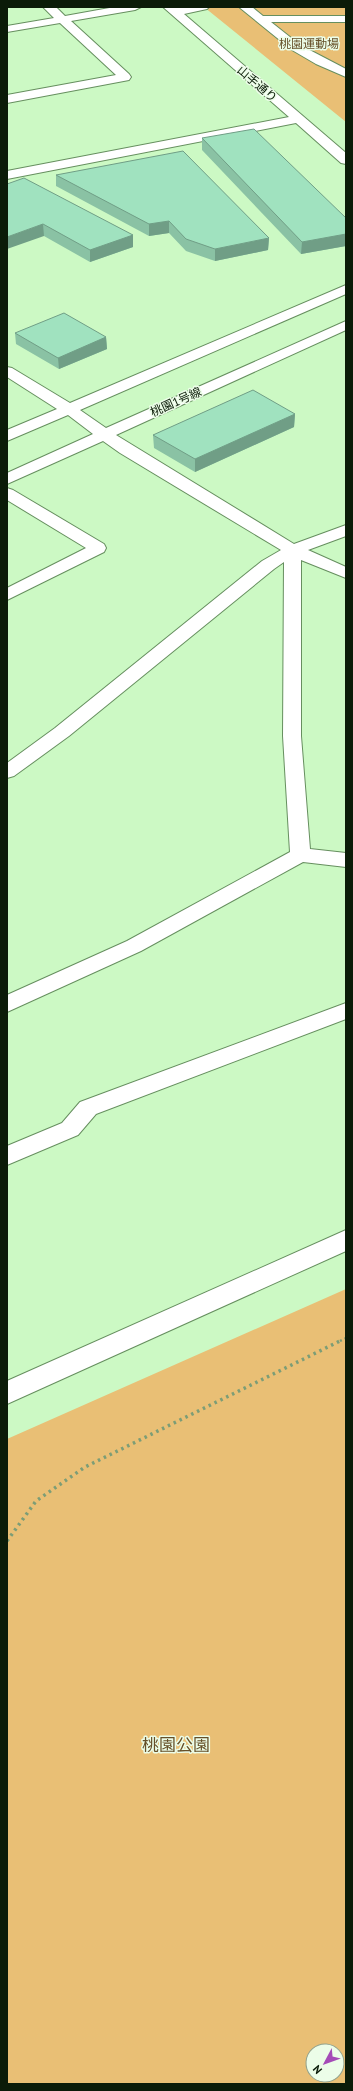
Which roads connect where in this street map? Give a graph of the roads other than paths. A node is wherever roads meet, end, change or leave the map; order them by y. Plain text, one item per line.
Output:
1 (49, 7) edge
2 (135, 7) edge
3 (203, 7) edge
4 (245, 7) edge
5 (172, 9) edge
6 (262, 19) junction
7 (346, 19) edge
8 (63, 20) junction
9 (7, 29) edge
10 (346, 73) edge
11 (7, 99) edge
12 (297, 119) junction
13 (346, 160) edge
14 (7, 175) edge
15 (346, 289) edge
16 (346, 325) edge
17 (331, 331) junction
18 (346, 338) edge
19 (7, 371) edge
20 (70, 410) junction
21 (104, 434) junction
22 (7, 436) edge
23 (7, 479) edge
24 (7, 493) edge
25 (346, 530) edge
26 (293, 550) junction
27 (346, 573) edge
28 (7, 595) edge
29 (7, 772) edge
30 (300, 855) junction
31 (346, 860) edge
32 (7, 1004) edge
33 (346, 1010) edge
34 (7, 1156) edge
35 (346, 1240) edge
36 (7, 1393) edge

1 - 8 street
2 - 8 street
3 - 5 street
4 - 6 street
5 - 12 street, 山手通り
6 - 7 street
6 - 10 street
8 - 9 street
8 - 11 street
12 - 13 street, 山手通り
12 - 14 street
15 - 20 street
16 - 17 street, 桃園1号線
17 - 18 street
17 - 21 street, 桃園1号線
19 - 20 street
20 - 21 street
20 - 22 street
21 - 23 street, 桃園1号線
21 - 26 street
24 - 28 street
25 - 26 street
26 - 27 street
26 - 29 street
26 - 30 street
30 - 31 street
30 - 32 street
33 - 34 street
35 - 36 street

